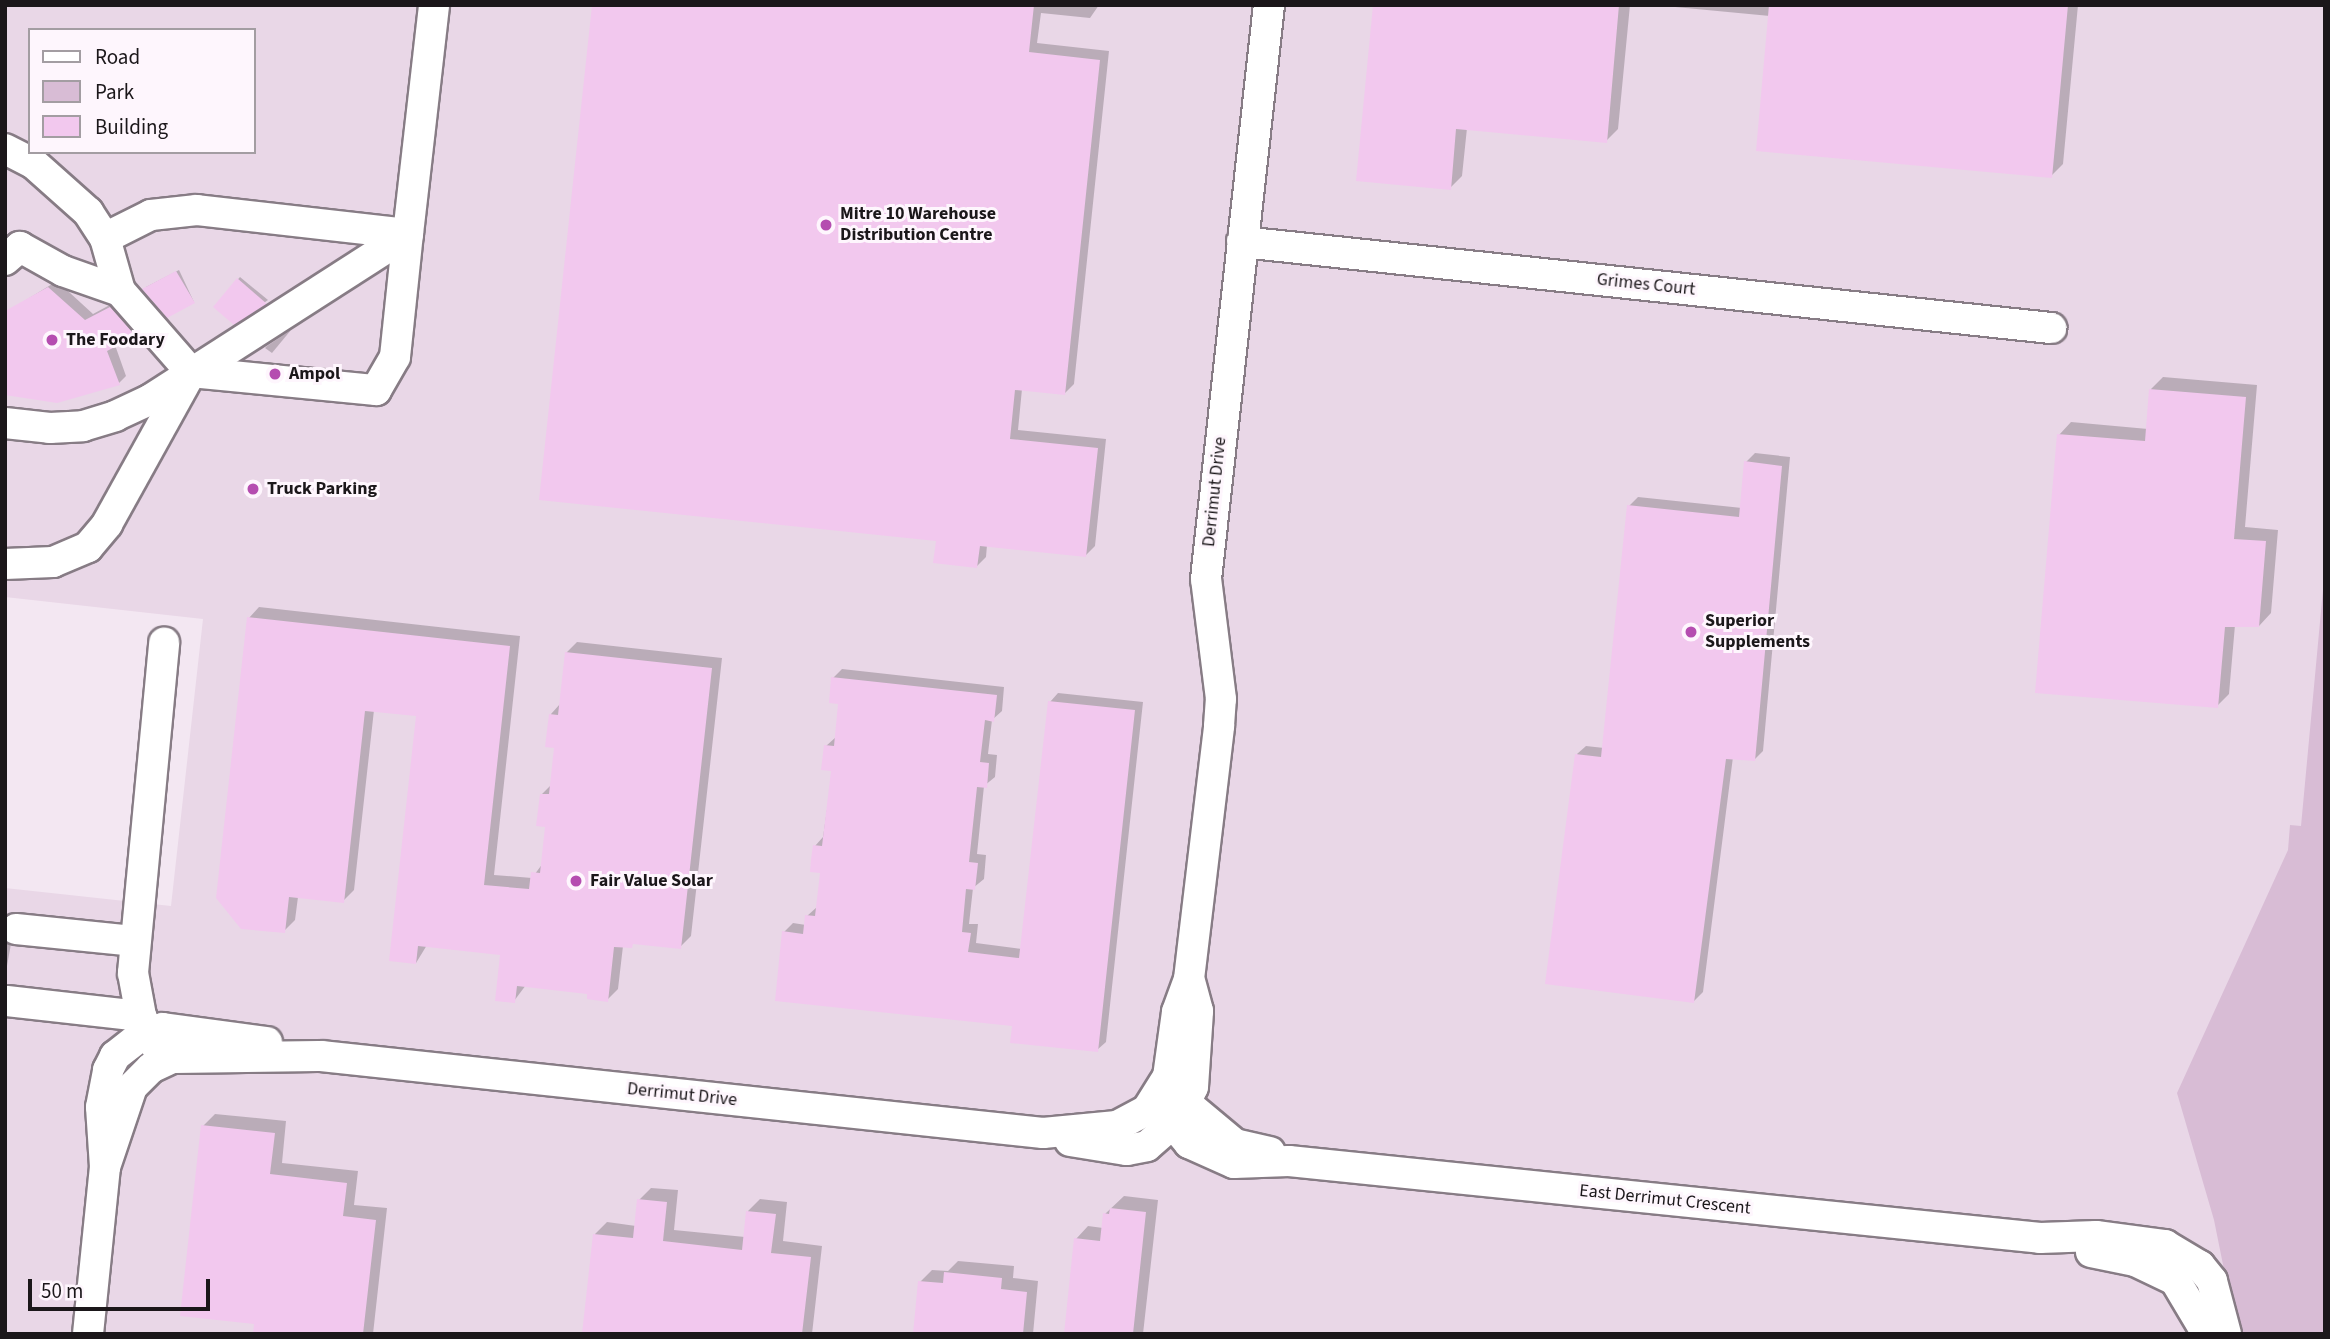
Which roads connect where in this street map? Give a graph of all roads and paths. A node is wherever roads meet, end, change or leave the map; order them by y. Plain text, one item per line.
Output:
1 (434, 5) edge
2 (1269, 5) edge
3 (5, 149) edge
4 (408, 234) junction
5 (105, 238) junction
6 (1242, 242) junction
7 (5, 260) edge
8 (120, 291) junction
9 (2051, 328) dead end
10 (191, 372) junction
11 (5, 423) edge
12 (5, 564) edge
13 (164, 642) dead end
14 (16, 929) dead end
15 (135, 941) junction
16 (1189, 979) junction
17 (7, 1001) dead end
18 (145, 1024) junction
19 (321, 1056) junction
20 (163, 1061) junction
21 (1154, 1101) junction
22 (1179, 1115) junction
23 (1043, 1133) junction
24 (105, 1167) junction
25 (2040, 1238) junction
26 (88, 1334) edge
27 (2207, 1334) edge
28 (2226, 1334) edge

1 - 4 street
2 - 6 street, Derrimut Drive
3 - 5 street
4 - 5 street
4 - 10 street
4 - 10 street
5 - 8 street
6 - 9 street, Grimes Court
6 - 16 street, Derrimut Drive
7 - 8 street
8 - 10 street
10 - 11 street
10 - 12 street
13 - 15 street
14 - 15 street
15 - 18 street
16 - 21 street, Derrimut Drive
16 - 22 street, Derrimut Drive
17 - 18 street, Derrimut Drive
18 - 19 street, Derrimut Drive
18 - 20 street
18 - 24 street
19 - 20 street, Derrimut Drive
19 - 23 street, Derrimut Drive
20 - 24 street
21 - 22 street, East Derrimut Crescent
21 - 23 street, Derrimut Drive
22 - 23 street, Derrimut Drive
22 - 25 street, East Derrimut Crescent
24 - 26 street
25 - 27 street, East Derrimut Crescent
25 - 28 street, East Derrimut Crescent

